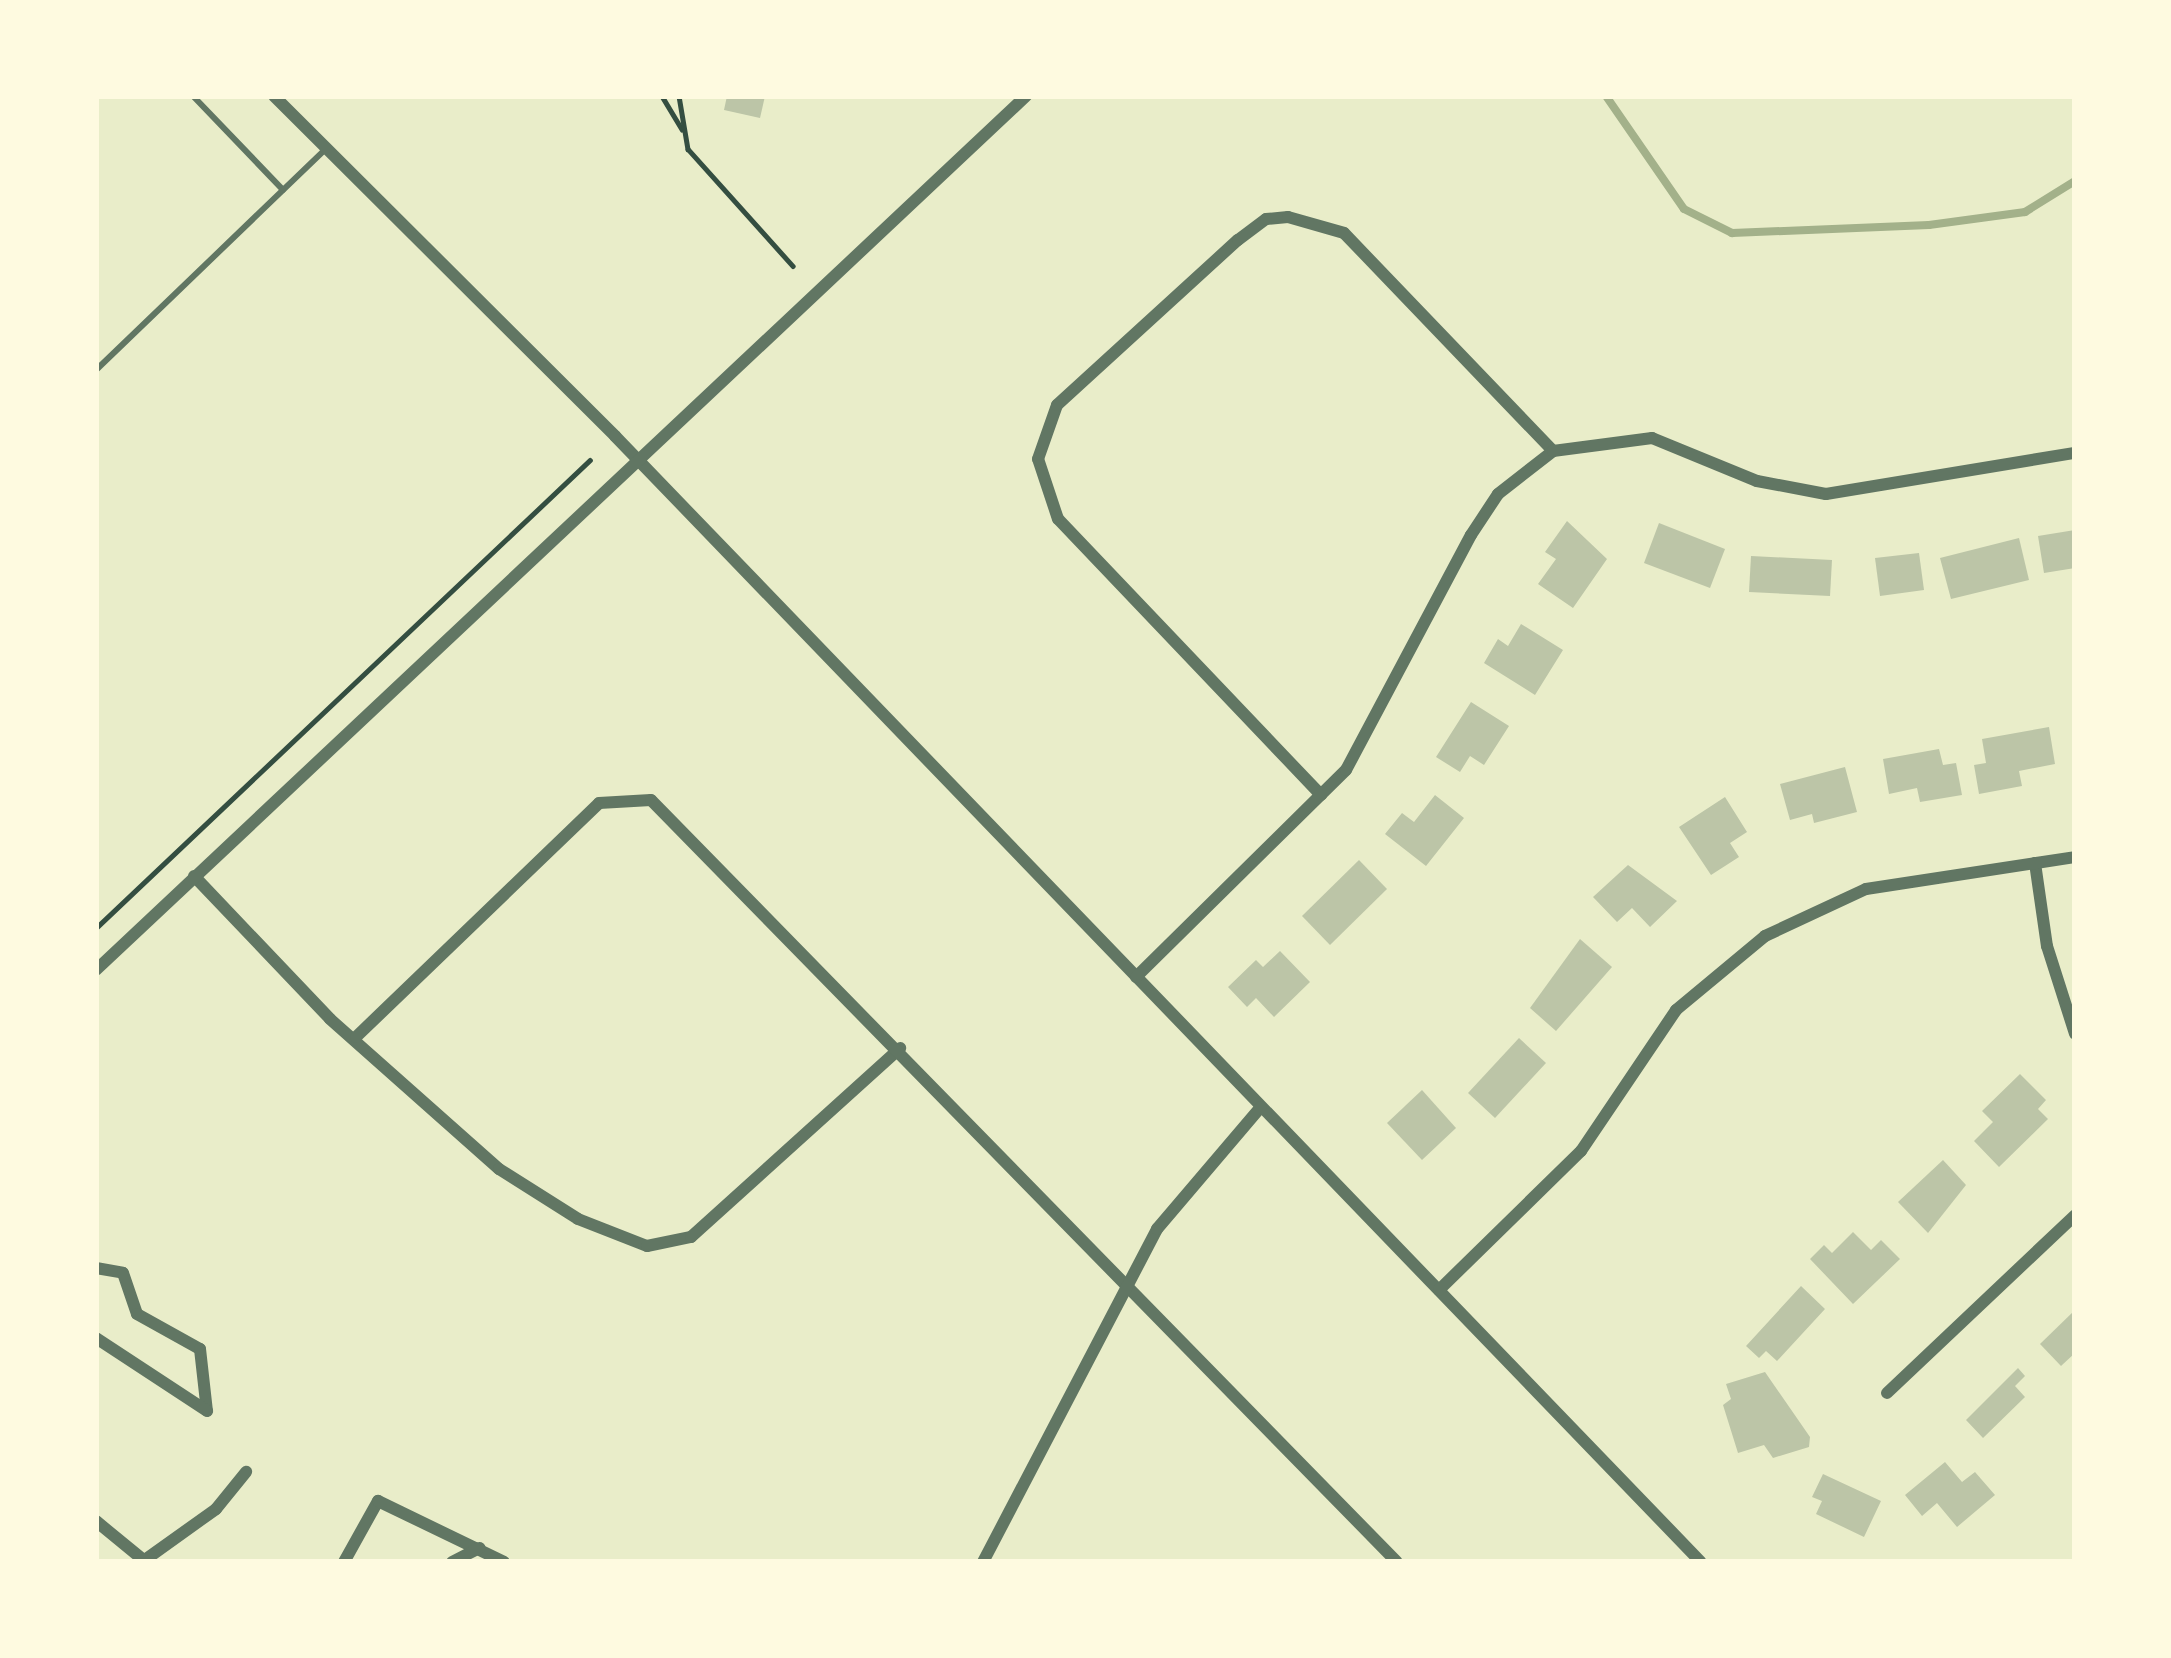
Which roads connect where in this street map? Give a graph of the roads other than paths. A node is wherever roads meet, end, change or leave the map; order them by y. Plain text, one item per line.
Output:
1 (193, 96) edge
2 (274, 96) edge
3 (1026, 96) edge
4 (327, 148) junction
5 (284, 190) junction
6 (96, 370) edge
7 (1553, 451) junction
8 (2075, 453) edge
9 (639, 461) junction
10 (1321, 795) junction
11 (2075, 857) edge
12 (2035, 863) junction
13 (194, 876) junction
14 (96, 970) edge
15 (1136, 977) junction
16 (2075, 1034) edge
17 (356, 1036) junction
18 (901, 1048) junction
19 (1261, 1106) junction
20 (2075, 1215) edge
21 (96, 1268) edge
22 (1129, 1285) junction
23 (1439, 1290) junction
24 (96, 1338) edge
25 (1887, 1394) dead end
26 (246, 1472) dead end
27 (96, 1521) edge
28 (480, 1548) junction
29 (144, 1561) edge
30 (344, 1562) edge
31 (452, 1562) edge
32 (504, 1562) edge
33 (983, 1562) edge
34 (1397, 1562) edge
35 (1701, 1562) edge

1 - 5 lane
2 - 4 street
3 - 9 street
4 - 5 lane
4 - 9 street
5 - 6 lane
7 - 8 street
7 - 10 street
7 - 10 street
9 - 13 street
9 - 15 street
10 - 15 street
11 - 12 street
12 - 16 street
12 - 23 street
13 - 14 street
13 - 17 street
15 - 19 street
17 - 18 street
17 - 18 street
18 - 22 street
19 - 22 street
19 - 23 street
20 - 25 street
21 - 24 street
22 - 33 street
22 - 34 street
23 - 35 street
26 - 29 street
27 - 29 street
28 - 30 street
28 - 31 street
28 - 32 street

